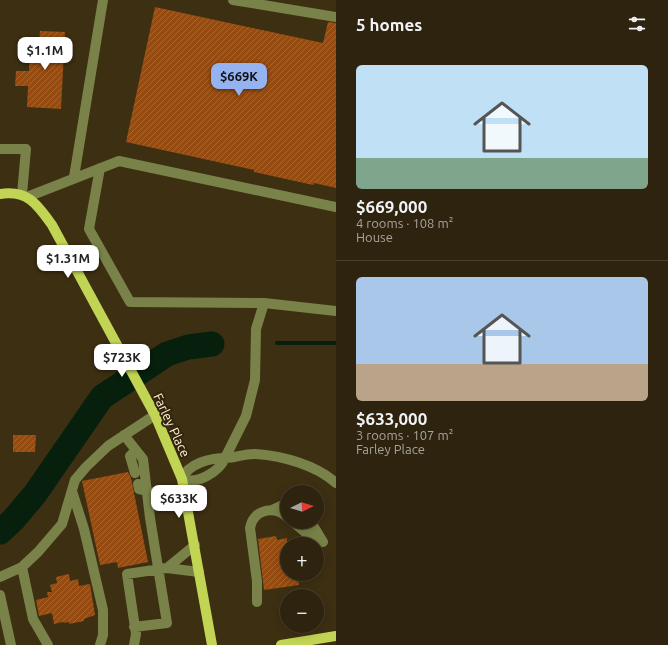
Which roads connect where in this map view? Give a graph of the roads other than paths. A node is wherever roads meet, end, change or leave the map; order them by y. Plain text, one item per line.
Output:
1 (103, 0) edge
2 (233, 0) edge
3 (336, 17) edge
4 (0, 149) edge
5 (100, 168) junction
6 (74, 177) junction
7 (0, 194) edge
8 (24, 195) junction
9 (336, 207) edge
10 (264, 303) junction
11 (336, 311) edge
12 (154, 416) junction
13 (124, 435) junction
14 (136, 450) junction
15 (225, 458) junction
16 (135, 473) dead end
17 (182, 480) junction
18 (336, 483) edge
19 (138, 484) dead end
20 (72, 491) junction
21 (148, 491) junction
22 (280, 506) edge
23 (272, 510) junction
24 (280, 514) edge
25 (301, 529) edge
26 (315, 529) edge
27 (195, 545) junction
28 (22, 567) junction
29 (163, 568) junction
30 (199, 572) junction
31 (0, 577) edge
32 (0, 595) edge
33 (257, 602) dead end
34 (135, 630) junction
35 (336, 636) edge
36 (97, 644) edge
37 (11, 645) edge
38 (48, 645) edge
39 (134, 645) edge
40 (143, 645) edge
41 (212, 645) edge
42 (281, 645) edge

1 - 6 lane
2 - 3 lane
4 - 8 lane
5 - 6 lane
5 - 9 lane
5 - 10 lane
6 - 8 lane
7 - 8 main road
8 - 12 main road, Farley Place
10 - 11 lane
10 - 15 lane
12 - 13 lane
12 - 17 main road, Farley Place
13 - 14 lane
13 - 20 lane
14 - 16 lane
14 - 21 lane
15 - 17 lane
15 - 18 lane
17 - 27 main road, Farley Place
19 - 21 lane
20 - 28 lane
20 - 36 lane
21 - 29 lane
22 - 23 lane
23 - 24 lane
23 - 33 lane
25 - 26 lane
27 - 29 lane
27 - 30 main road, Farley Place
28 - 31 lane
28 - 38 lane
29 - 30 lane
29 - 34 lane
29 - 34 lane
30 - 41 main road, Farley Place
32 - 37 lane
34 - 39 lane
34 - 40 lane
35 - 42 main road

